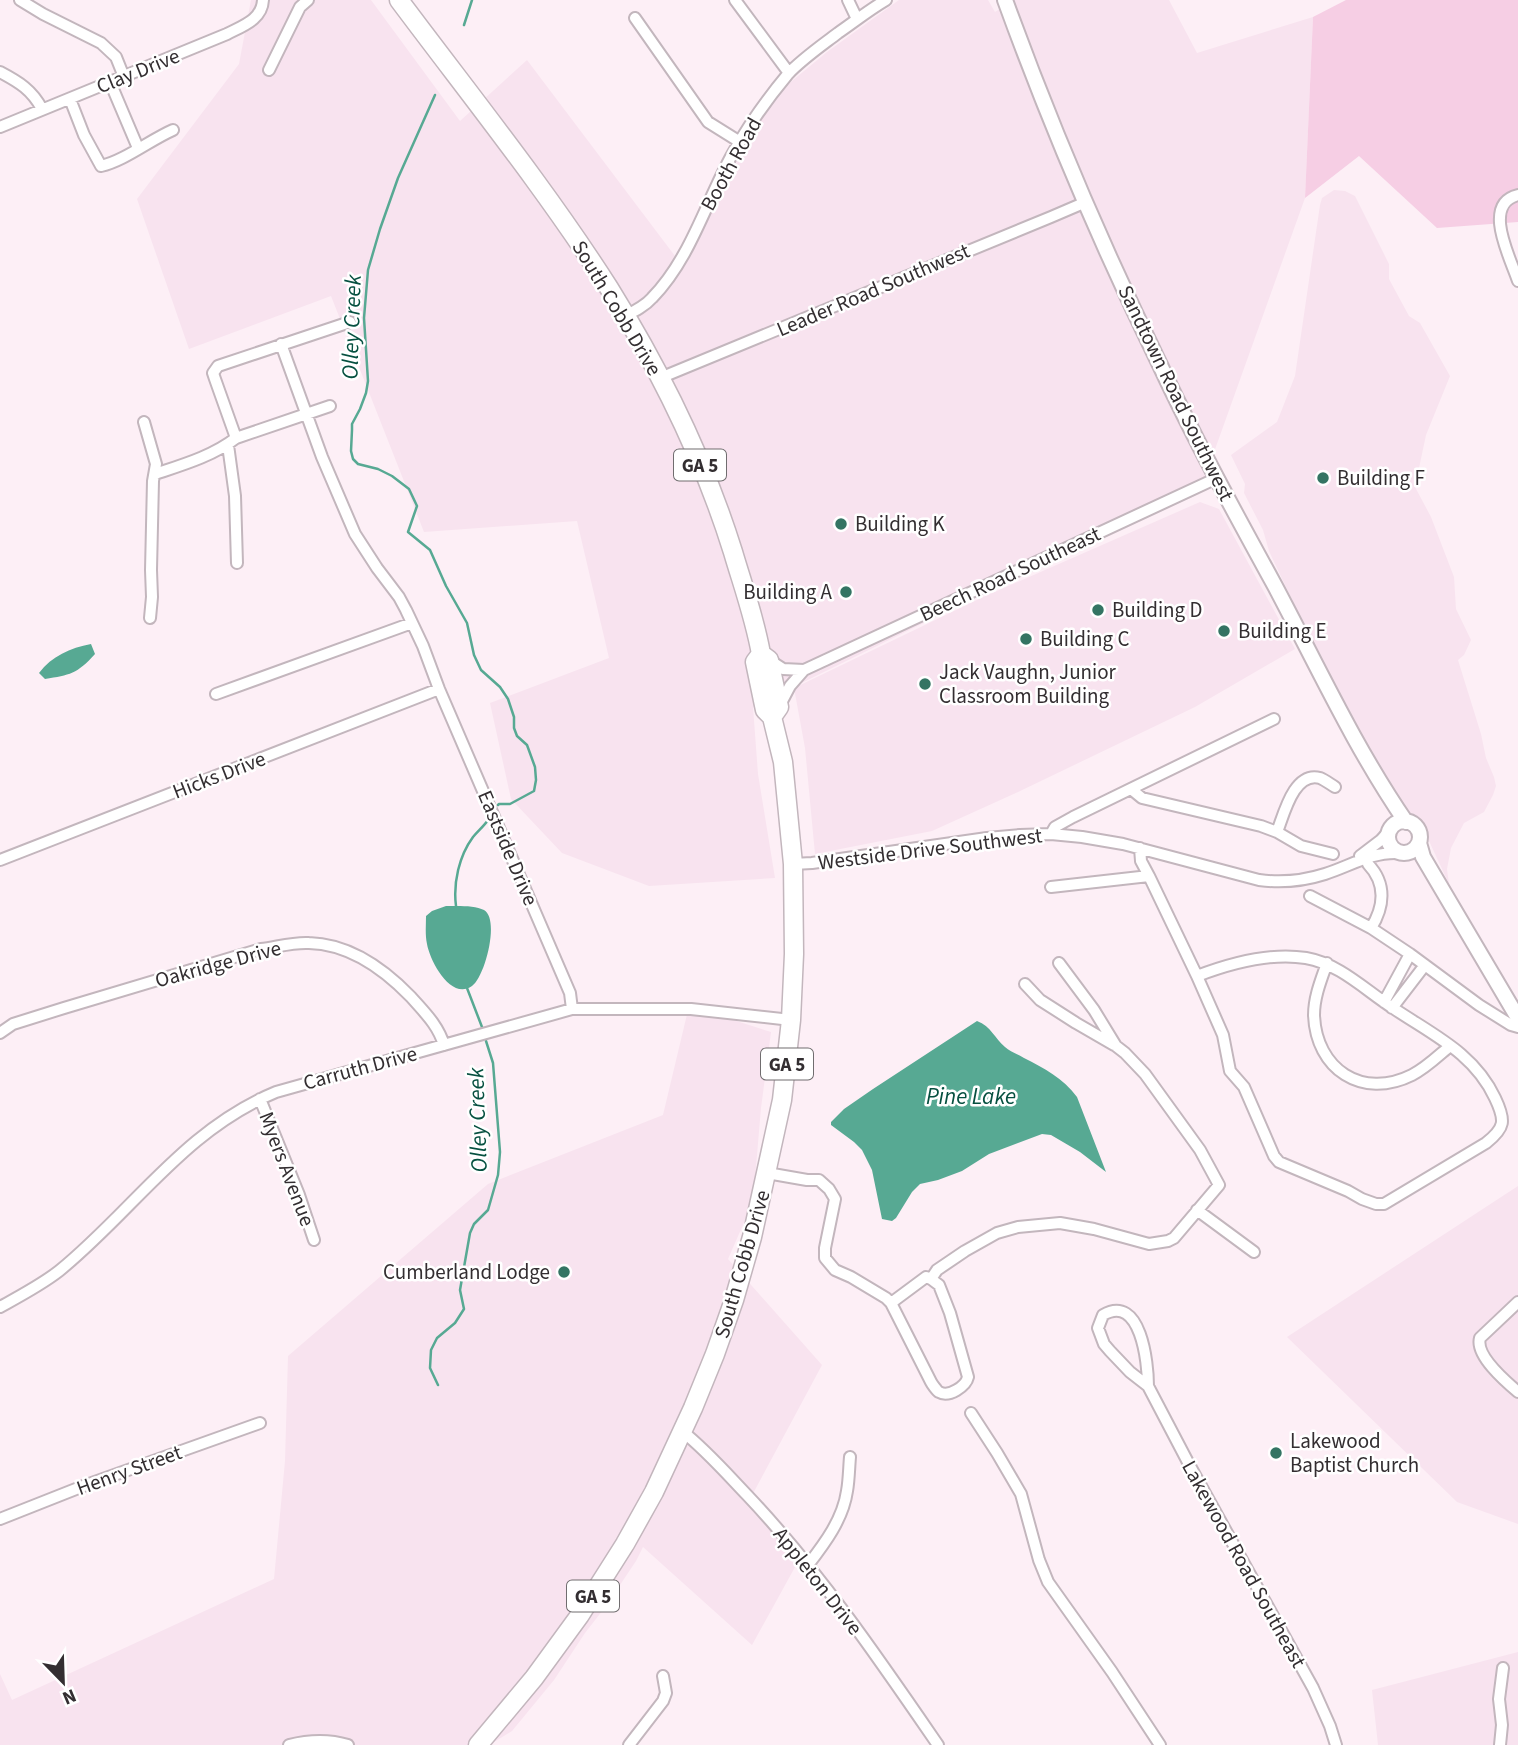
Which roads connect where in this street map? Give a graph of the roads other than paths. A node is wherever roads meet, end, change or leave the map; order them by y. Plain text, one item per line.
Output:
1 (20, 0) edge
2 (263, 0) edge
3 (308, 0) edge
4 (399, 0) edge
5 (735, 0) edge
6 (848, 0) edge
7 (886, 0) edge
8 (1005, 0) edge
9 (635, 18) dead end
10 (857, 19) junction
11 (269, 70) dead end
12 (0, 72) edge
13 (789, 73) junction
14 (124, 77) junction
15 (110, 82) junction
16 (69, 99) junction
17 (42, 109) junction
18 (0, 127) edge
19 (173, 130) dead end
20 (740, 142) junction
21 (138, 148) junction
22 (1518, 195) edge
23 (1086, 202) junction
24 (1518, 281) edge
25 (625, 316) junction
26 (350, 321) dead end
27 (281, 344) junction
28 (660, 378) junction
29 (330, 406) dead end
30 (307, 415) junction
31 (144, 422) dead end
32 (232, 441) junction
33 (155, 474) junction
34 (1217, 478) junction
35 (237, 563) dead end
36 (150, 618) dead end
37 (412, 623) junction
38 (765, 657) junction
39 (804, 670) junction
40 (439, 689) junction
41 (216, 694) dead end
42 (775, 712) junction
43 (1274, 719) dead end
44 (1335, 787) dead end
45 (1131, 789) junction
46 (1396, 825) junction
47 (1277, 832) junction
48 (1051, 834) junction
49 (1419, 843) junction
50 (1140, 848) junction
51 (1333, 853) dead end
52 (1401, 853) junction
53 (0, 860) edge
54 (1352, 862) junction
55 (793, 864) junction
56 (1368, 864) dead end
57 (1149, 876) junction
58 (1051, 887) dead end
59 (1442, 890) junction
60 (1310, 896) dead end
61 (1371, 928) junction
62 (1410, 954) junction
63 (1059, 963) dead end
64 (1327, 963) junction
65 (1425, 965) junction
66 (1197, 976) junction
67 (1025, 984) dead end
68 (1388, 1005) junction
69 (572, 1009) junction
70 (1517, 1013) edge
71 (791, 1020) junction
72 (1, 1027) edge
73 (1518, 1027) edge
74 (444, 1045) junction
75 (1116, 1046) junction
76 (1450, 1046) junction
77 (260, 1099) junction
78 (767, 1173) junction
79 (1197, 1210) junction
80 (314, 1240) dead end
81 (1254, 1252) dead end
82 (931, 1279) junction
83 (1518, 1302) edge
84 (891, 1303) junction
85 (0, 1307) edge
86 (1148, 1386) junction
87 (1518, 1392) edge
88 (971, 1413) dead end
89 (260, 1423) dead end
90 (682, 1431) junction
91 (850, 1457) dead end
92 (0, 1519) edge
93 (808, 1565) junction
94 (1503, 1668) dead end
95 (663, 1676) dead end
96 (289, 1745) edge
97 (348, 1745) edge
98 (478, 1745) edge
99 (629, 1745) edge
100 (938, 1745) edge
101 (1160, 1745) edge
102 (1336, 1745) edge
103 (1500, 1745) edge

1 - 14 street
2 - 14 street, Clay Drive
3 - 11 street
4 - 25 main road, South Cobb Drive / GA 5
5 - 13 street
6 - 10 street
7 - 10 street, Booth Road
8 - 23 street, Sandtown Road Southwest
9 - 20 street
10 - 13 street, Booth Road
12 - 17 street
13 - 20 street, Booth Road
14 - 15 street, Clay Drive
15 - 16 street, Clay Drive
15 - 21 street
16 - 17 street, Clay Drive
16 - 21 street
17 - 18 street, Clay Drive
19 - 21 street
20 - 25 street, Booth Road
22 - 24 street
23 - 28 street, Leader Road Southwest
23 - 34 street, Sandtown Road Southwest
25 - 28 main road, South Cobb Drive / GA 5
26 - 27 street
27 - 30 street, Eastside Drive
27 - 32 street
28 - 38 main road, South Cobb Drive / GA 5
29 - 30 street
30 - 32 street
30 - 37 street, Eastside Drive
31 - 33 street
32 - 33 street
32 - 35 street
33 - 36 street
34 - 39 street, Beech Road Southeast
34 - 46 street, Sandtown Road Southwest
37 - 40 street, Eastside Drive
37 - 41 street
38 - 39 street
38 - 42 main road, South Cobb Drive / GA 5
39 - 42 street, Beech Road Southeast
40 - 53 street, Hicks Drive
40 - 69 street, Eastside Drive
42 - 55 main road, South Cobb Drive / GA 5
43 - 45 street
44 - 47 street
45 - 47 street
45 - 48 street
46 - 49 street
46 - 52 street
46 - 54 street, Westside Drive Southwest
47 - 51 street
48 - 50 street, Westside Drive Southwest
48 - 55 street, Westside Drive Southwest
49 - 52 street
49 - 59 street
50 - 54 street, Westside Drive Southwest
50 - 57 street
52 - 54 street, Westside Drive Southwest
52 - 59 street
55 - 71 main road, South Cobb Drive / GA 5
56 - 61 street
57 - 58 street
57 - 66 street
59 - 70 street
60 - 61 street
61 - 62 street
62 - 65 street
62 - 68 street
63 - 75 street
64 - 66 street
64 - 68 street
64 - 76 street
65 - 68 street
65 - 73 street
66 - 76 street
67 - 75 street
68 - 76 street
69 - 71 street, Carruth Drive
69 - 74 street, Carruth Drive
71 - 78 main road, South Cobb Drive / GA 5
72 - 74 street, Oakridge Drive
74 - 77 street, Carruth Drive
75 - 79 street
77 - 80 street, Myers Avenue
77 - 85 street, Carruth Drive
78 - 84 street
78 - 90 main road, South Cobb Drive / GA 5
79 - 81 street
79 - 82 street
82 - 84 street
82 - 84 street
83 - 87 street
86 - 86 street, Lakewood Road Southeast
86 - 102 street, Lakewood Road Southeast
88 - 101 street
89 - 92 street, Henry Street
90 - 93 street, Appleton Drive
90 - 98 main road, South Cobb Drive / GA 5
91 - 93 street
93 - 100 street, Appleton Drive
94 - 103 street
95 - 99 street
96 - 97 street

